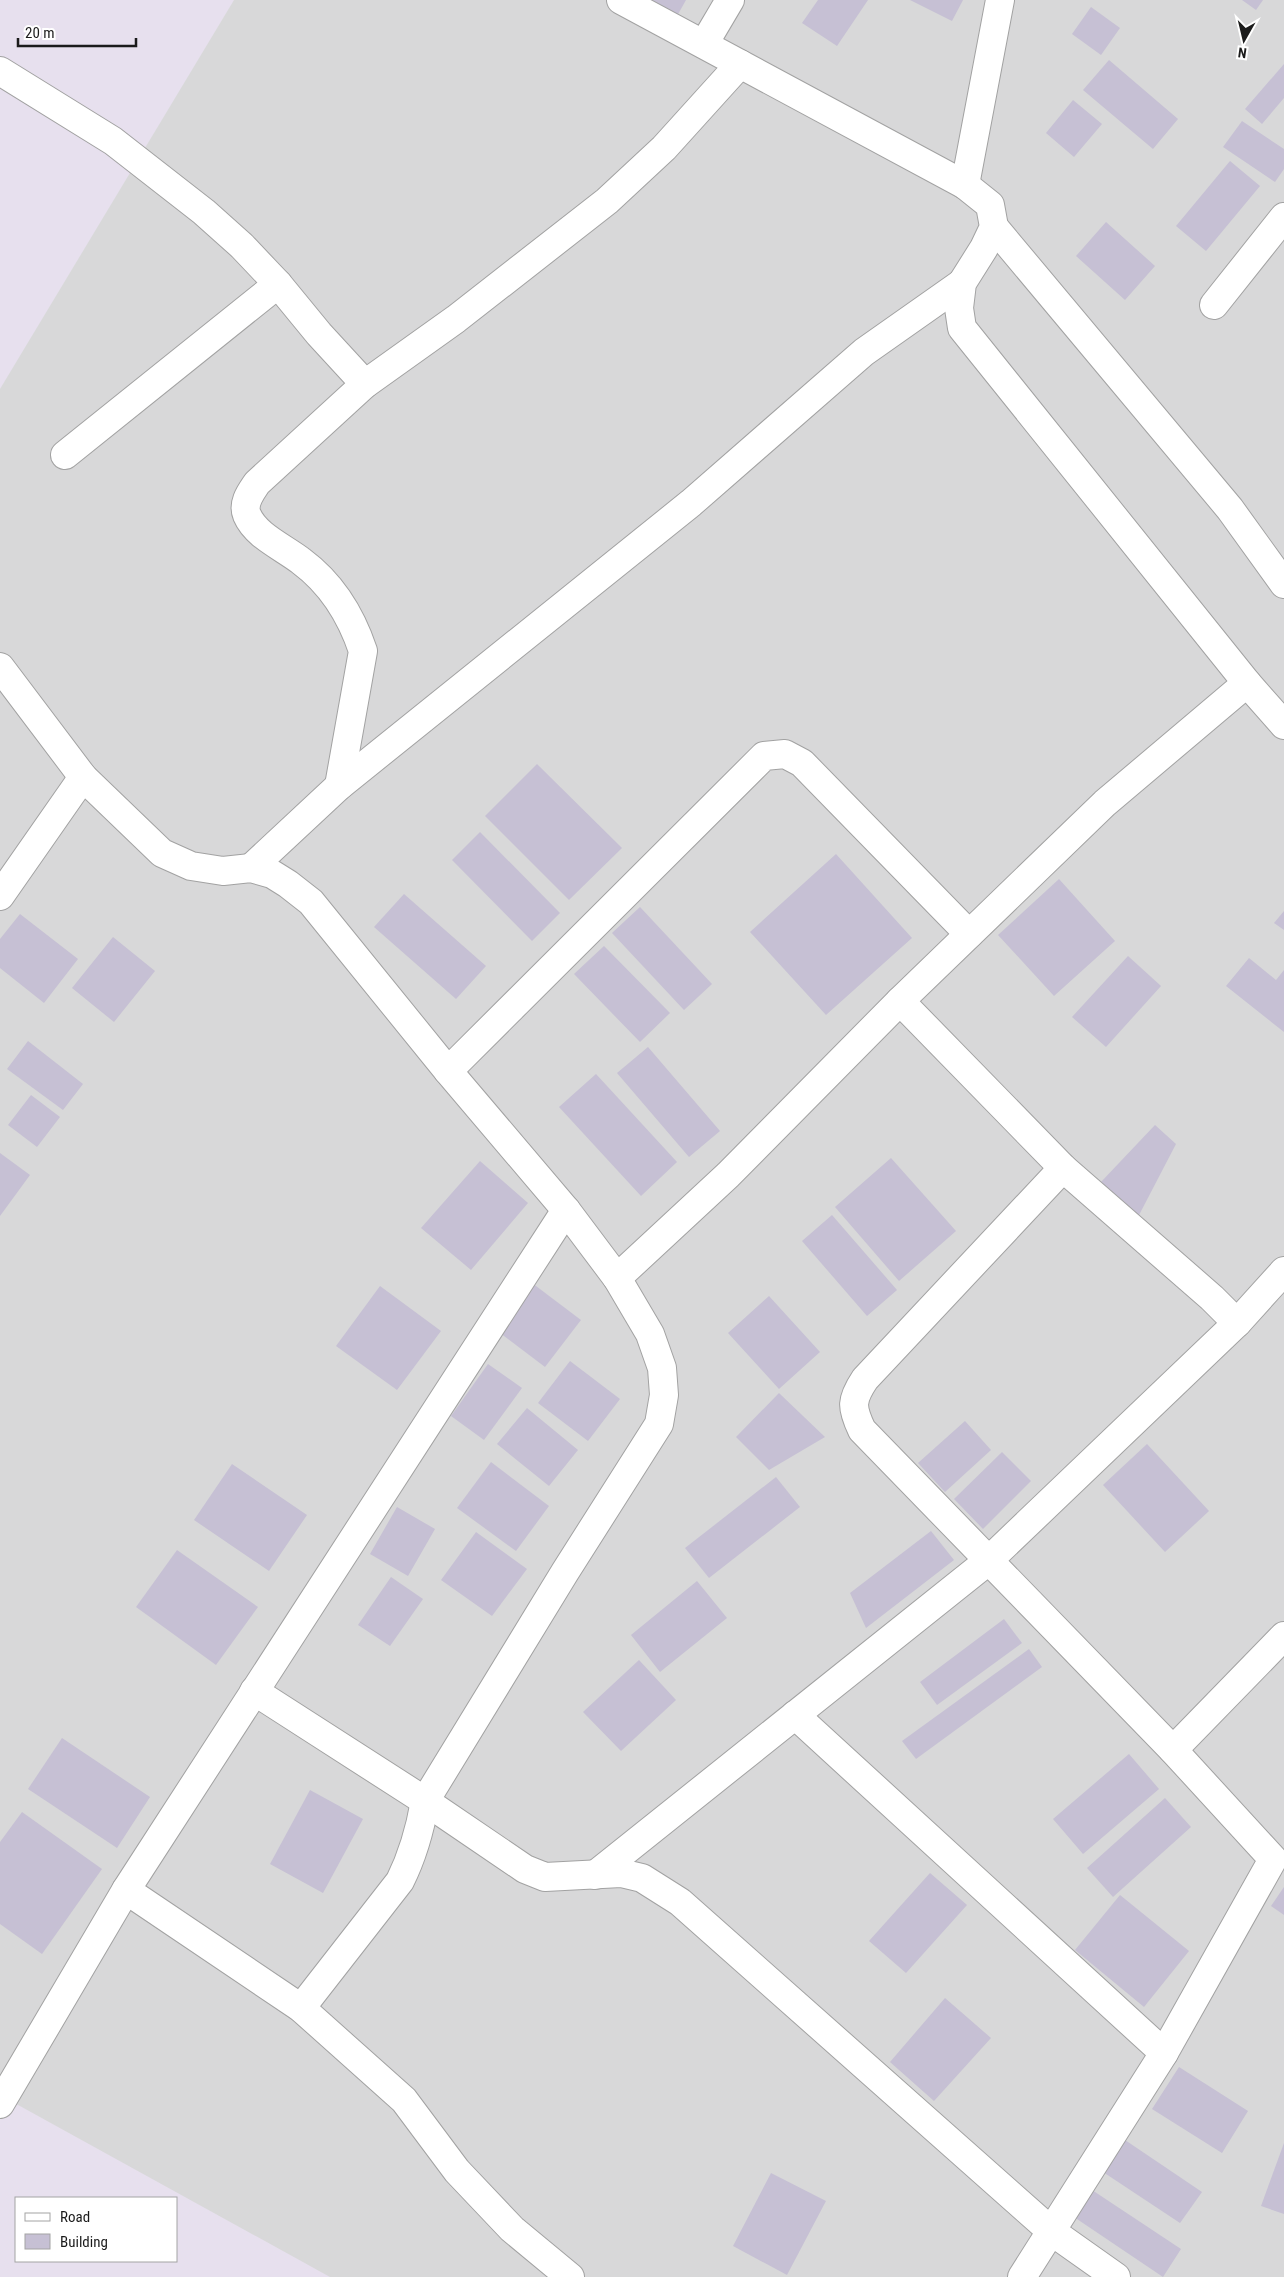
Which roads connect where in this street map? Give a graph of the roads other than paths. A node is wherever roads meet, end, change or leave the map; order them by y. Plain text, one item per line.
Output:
1 (621, 0) edge
2 (730, 0) edge
3 (1000, 0) edge
4 (704, 44) junction
5 (740, 64) junction
6 (0, 72) edge
7 (965, 185) junction
8 (1284, 217) edge
9 (994, 227) junction
10 (962, 283) junction
11 (278, 284) junction
12 (1214, 305) dead end
13 (365, 384) junction
14 (65, 455) dead end
15 (1284, 584) edge
16 (0, 667) edge
17 (1246, 682) junction
18 (1284, 725) edge
19 (83, 777) junction
20 (339, 786) junction
21 (251, 868) junction
22 (0, 896) edge
23 (969, 934) junction
24 (900, 1001) junction
25 (448, 1071) junction
26 (1063, 1168) junction
27 (566, 1210) junction
28 (1284, 1271) edge
29 (617, 1278) junction
30 (1237, 1323) junction
31 (988, 1561) junction
32 (1284, 1636) edge
33 (254, 1691) junction
34 (795, 1715) junction
35 (1173, 1750) junction
36 (425, 1801) junction
37 (1278, 1853) edge
38 (595, 1875) junction
39 (126, 1890) junction
40 (302, 2008) junction
41 (1164, 2054) junction
42 (0, 2104) edge
43 (1051, 2231) junction
44 (570, 2277) edge
45 (1022, 2277) edge
46 (1116, 2277) edge

1 - 4 street
2 - 4 street
3 - 7 street
4 - 5 street
5 - 7 street
5 - 13 street
6 - 11 street
7 - 9 street
8 - 12 street
9 - 10 street
9 - 15 street
10 - 17 street
10 - 20 street
11 - 13 street
11 - 14 street
13 - 20 street
16 - 19 street
17 - 18 street
17 - 23 street
19 - 21 street
19 - 22 street
20 - 21 street
21 - 25 street
23 - 24 street
23 - 25 street
24 - 26 street
24 - 29 street
25 - 27 street
26 - 30 street
26 - 31 street
27 - 29 street
27 - 33 street
28 - 30 street
29 - 36 street
30 - 31 street
31 - 34 street
31 - 35 street
32 - 35 street
33 - 36 street
33 - 39 street
34 - 38 street
34 - 41 street
35 - 37 street
36 - 38 street
36 - 40 street
37 - 41 street
38 - 43 street
39 - 40 street
39 - 42 street
40 - 44 street
41 - 43 street
43 - 45 street
43 - 46 street

